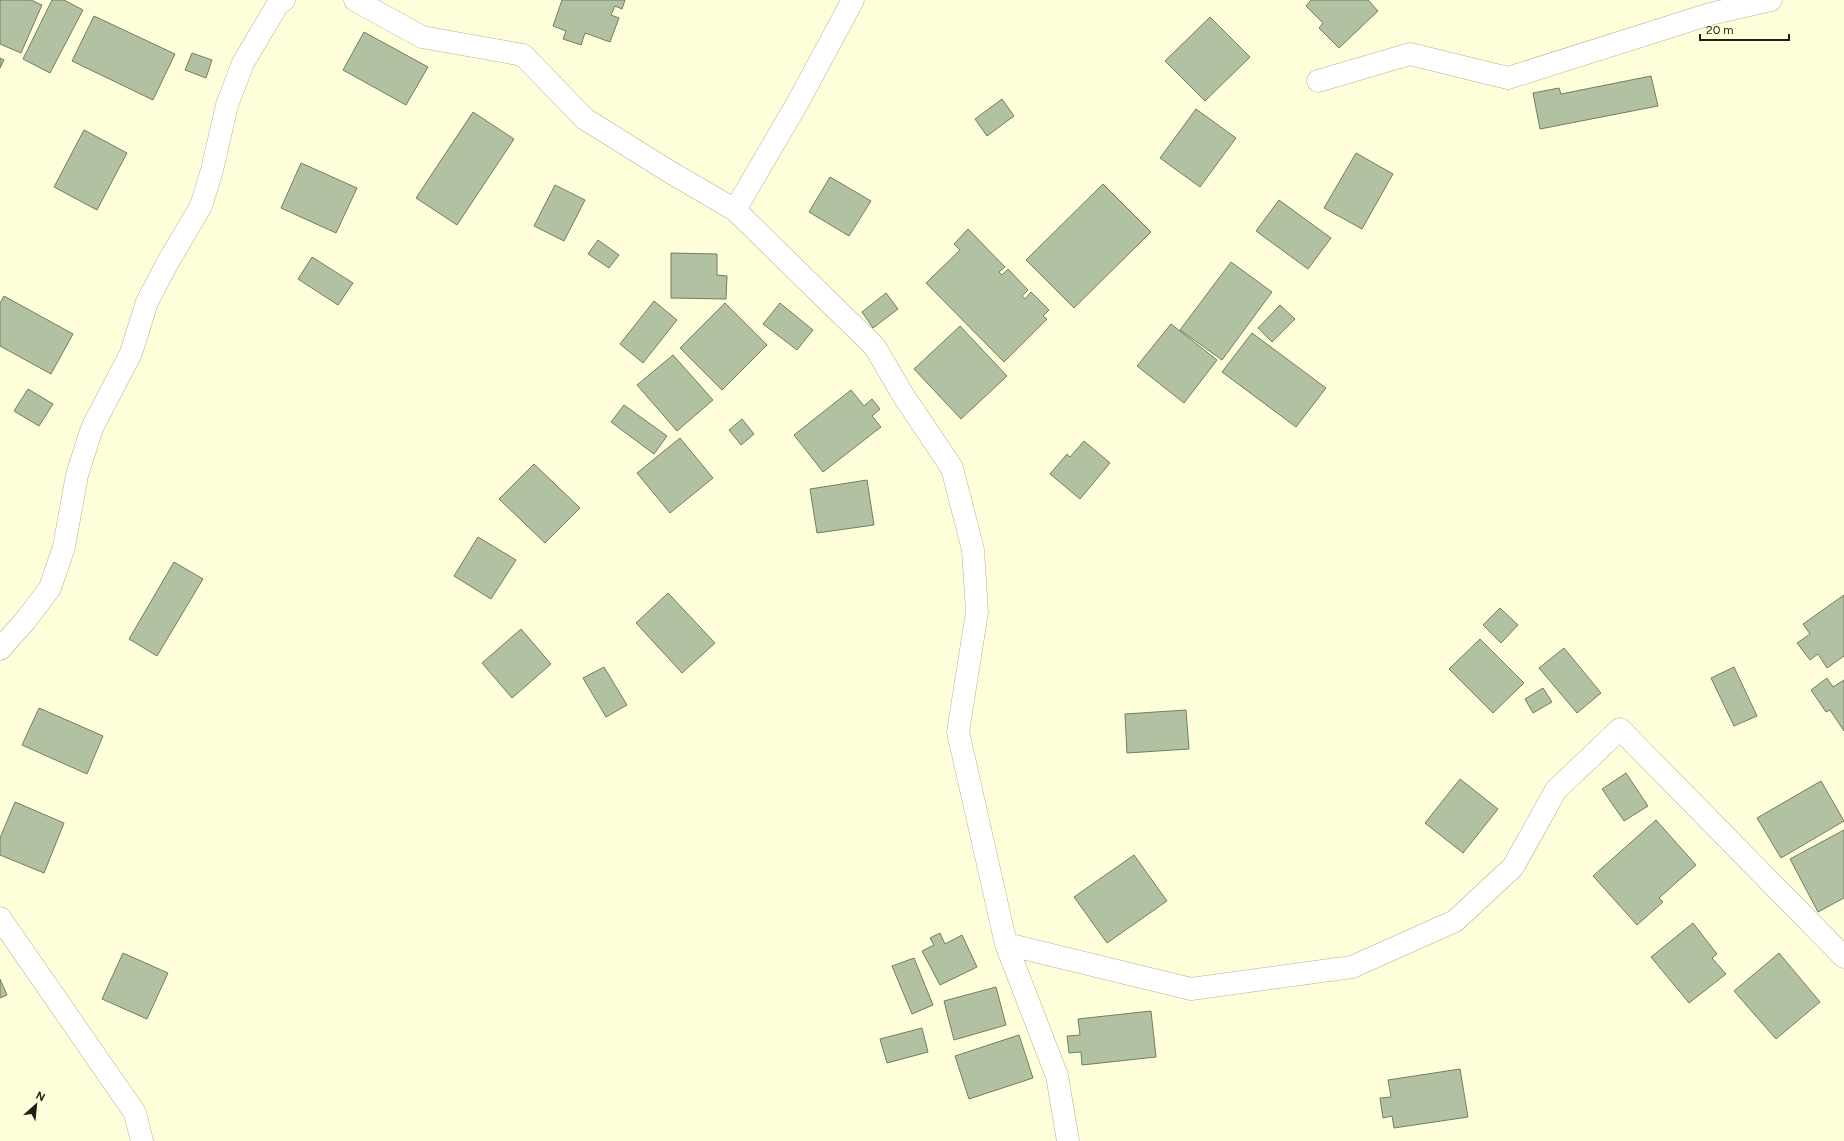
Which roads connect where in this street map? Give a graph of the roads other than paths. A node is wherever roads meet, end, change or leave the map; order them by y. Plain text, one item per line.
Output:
1 (284, 0) edge
2 (355, 0) edge
3 (853, 0) edge
4 (1771, 0) edge
5 (1318, 81) dead end
6 (735, 210) junction
7 (0, 649) edge
8 (0, 918) edge
9 (1006, 944) junction
10 (1844, 957) edge
11 (142, 1141) edge
12 (1068, 1141) edge

1 - 7 street
2 - 6 street
3 - 6 street
4 - 5 street
6 - 9 street
8 - 11 street
9 - 10 street
9 - 12 street

